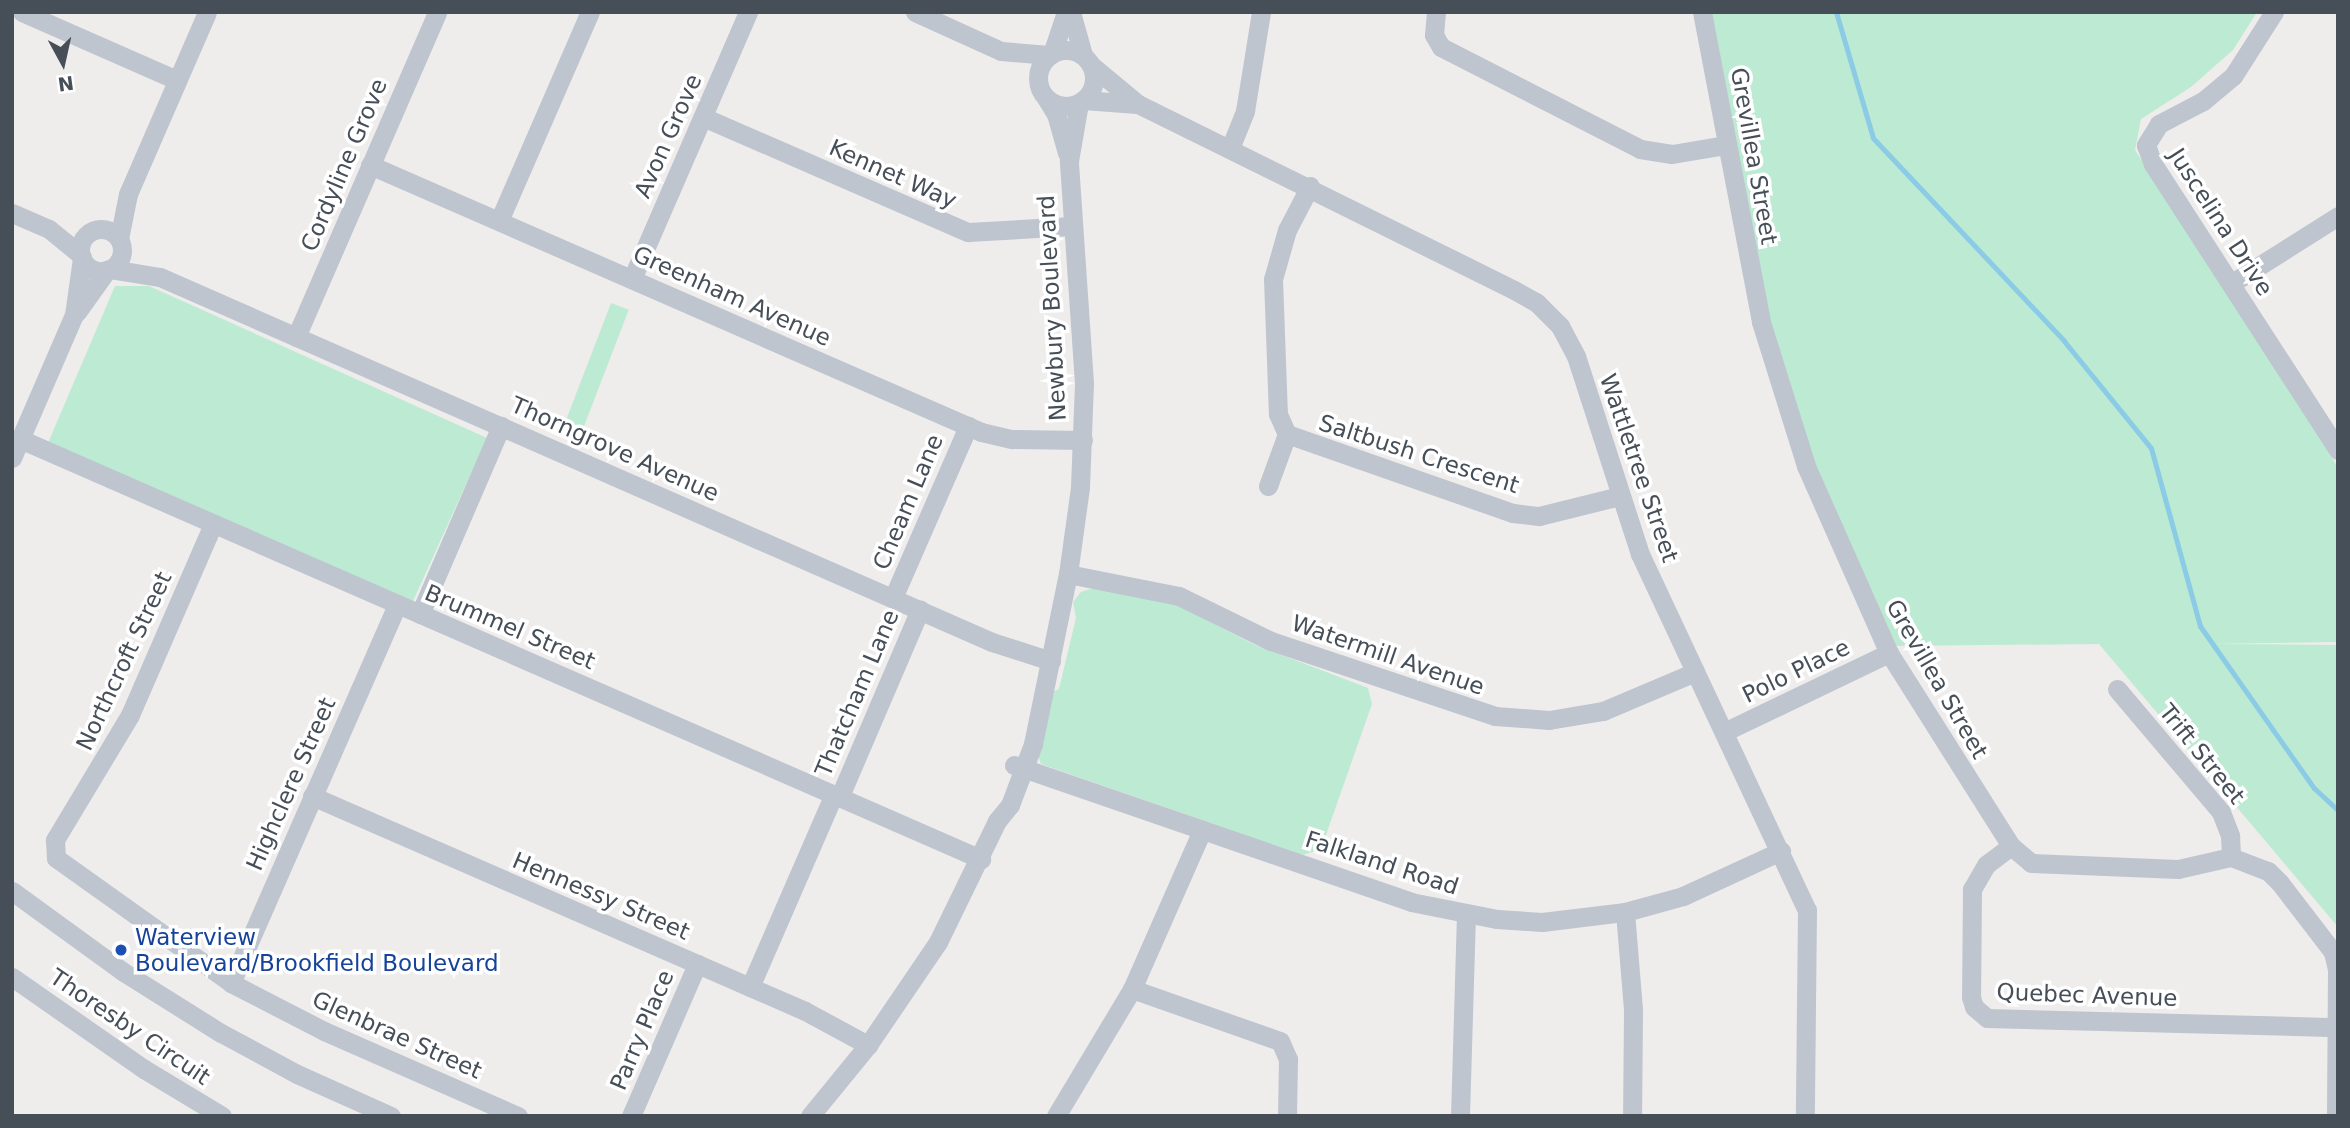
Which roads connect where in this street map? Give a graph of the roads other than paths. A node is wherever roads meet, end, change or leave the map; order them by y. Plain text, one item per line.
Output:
1 (22, 12) edge
2 (207, 12) edge
3 (436, 12) edge
4 (590, 12) edge
5 (748, 12) edge
6 (915, 12) edge
7 (1068, 12) edge
8 (1261, 12) edge
9 (1436, 12) edge
10 (1702, 12) edge
11 (2274, 12) edge
12 (1001, 51) junction
13 (1051, 54) junction
14 (1087, 60) junction
15 (177, 80) junction
16 (1042, 91) junction
17 (1081, 102) junction
18 (1138, 104) junction
19 (703, 117) junction
20 (1726, 145) junction
21 (1231, 146) junction
22 (1069, 161) junction
23 (370, 165) junction
24 (1310, 186) junction
25 (128, 194) junction
26 (12, 213) edge
27 (2338, 216) edge
28 (499, 221) junction
29 (1072, 226) junction
30 (50, 229) junction
31 (95, 231) junction
32 (120, 241) junction
33 (81, 257) junction
34 (109, 270) junction
35 (160, 277) junction
36 (632, 279) junction
37 (2232, 283) junction
38 (74, 315) junction
39 (296, 337) junction
40 (501, 426) junction
41 (968, 426) junction
42 (2332, 429) edge
43 (1287, 434) junction
44 (1083, 440) junction
45 (16, 449) edge
46 (2338, 450) edge
47 (1268, 486) dead end
48 (1620, 496) junction
49 (213, 524) junction
50 (1068, 574) junction
51 (893, 598) junction
52 (397, 605) junction
53 (920, 609) junction
54 (420, 614) junction
55 (1889, 653) junction
56 (1051, 661) junction
57 (1695, 671) junction
58 (2117, 689) dead end
59 (1724, 732) junction
60 (1018, 767) junction
61 (837, 795) junction
62 (312, 796) junction
63 (1202, 830) junction
64 (2011, 846) junction
65 (54, 851) joint
66 (1781, 851) junction
67 (2231, 857) junction
68 (981, 859) junction
69 (12, 891) edge
70 (1625, 912) junction
71 (1466, 915) junction
72 (697, 964) junction
73 (12, 977) edge
74 (231, 983) junction
75 (750, 987) junction
76 (1132, 989) junction
77 (2337, 1027) edge
78 (868, 1045) junction
79 (222, 1116) edge
80 (391, 1116) edge
81 (518, 1116) edge
82 (631, 1116) edge
83 (810, 1116) edge
84 (1056, 1116) edge
85 (1287, 1116) edge
86 (1460, 1116) edge
87 (1632, 1116) edge
88 (1805, 1116) edge
89 (2336, 1116) edge

1 - 15 street
2 - 15 street
3 - 23 street, Cordyline Grove
4 - 28 street
5 - 19 street, Avon Grove
6 - 12 street
7 - 13 street
7 - 14 street
8 - 21 street
9 - 20 street
10 - 20 street, Grevillea Street
11 - 37 street, Juscelina Drive
12 - 13 street
12 - 16 street
13 - 14 street
13 - 16 street
14 - 17 street
14 - 18 street, Wattletree Street
15 - 25 street
16 - 17 street
16 - 22 street, Newbury Boulevard
17 - 18 street, Wattletree Street
17 - 22 street, Newbury Boulevard
18 - 21 street, Wattletree Street
19 - 29 street, Kennet Way
19 - 36 street, Avon Grove
20 - 55 street, Grevillea Street
21 - 24 street, Wattletree Street
22 - 29 street, Newbury Boulevard
23 - 28 street, Greenham Avenue
23 - 39 street, Cordyline Grove
24 - 43 street, Saltbush Crescent
24 - 48 street, Wattletree Street
25 - 31 street
25 - 32 street
26 - 30 street
27 - 37 street
28 - 36 street, Greenham Avenue
29 - 44 street, Newbury Boulevard
30 - 31 street
30 - 33 street
31 - 32 street
31 - 33 street
32 - 34 street
32 - 35 street, Thorngrove Avenue
33 - 34 street
33 - 38 street
34 - 35 street, Thorngrove Avenue
34 - 38 street
35 - 39 street, Thorngrove Avenue
36 - 41 street, Greenham Avenue
37 - 42 street, Juscelina Drive
38 - 45 street
39 - 40 street, Thorngrove Avenue
40 - 51 street, Thorngrove Avenue
40 - 54 street
41 - 44 street, Greenham Avenue
41 - 51 street, Cheam Lane
42 - 46 street, Juscelina Drive
43 - 47 street, Saltbush Crescent
43 - 48 street, Saltbush Crescent
44 - 50 street, Newbury Boulevard
45 - 49 street, Brummel Street
48 - 57 street, Wattletree Street
49 - 52 street, Brummel Street
49 - 65 street, Northcroft Street
50 - 56 street, Newbury Boulevard
50 - 57 street, Watermill Avenue
51 - 53 street, Thorngrove Avenue
52 - 54 street, Brummel Street
52 - 62 street, Highclere Street
53 - 56 street, Thorngrove Avenue
53 - 61 street, Thatcham Lane
54 - 61 street, Brummel Street
55 - 59 street, Polo Place
55 - 64 street, Grevillea Street
56 - 60 street, Newbury Boulevard
57 - 59 street, Wattletree Street
58 - 67 street, Trift Street
59 - 66 street, Wattletree Street
60 - 63 street, Falkland Road
60 - 68 street, Newbury Boulevard
61 - 68 street, Brummel Street
61 - 75 street, Thatcham Lane
62 - 72 street, Hennessy Street
62 - 74 street, Highclere Street
63 - 71 street, Falkland Road
63 - 76 street
64 - 67 street, Grevillea Street
64 - 77 street, Quebec Avenue
65 - 74 street, Glenbrae Street
66 - 70 street, Falkland Road
66 - 88 street, Wattletree Street
67 - 77 street
68 - 78 street, Newbury Boulevard
69 - 80 street
70 - 71 street, Falkland Road
70 - 87 street
71 - 86 street
72 - 75 street, Hennessy Street
72 - 82 street, Parry Place
73 - 79 street, Thoresby Circuit
74 - 81 street, Glenbrae Street
75 - 78 street, Hennessy Street
76 - 84 street
76 - 85 street
77 - 89 street
78 - 83 street, Newbury Boulevard

